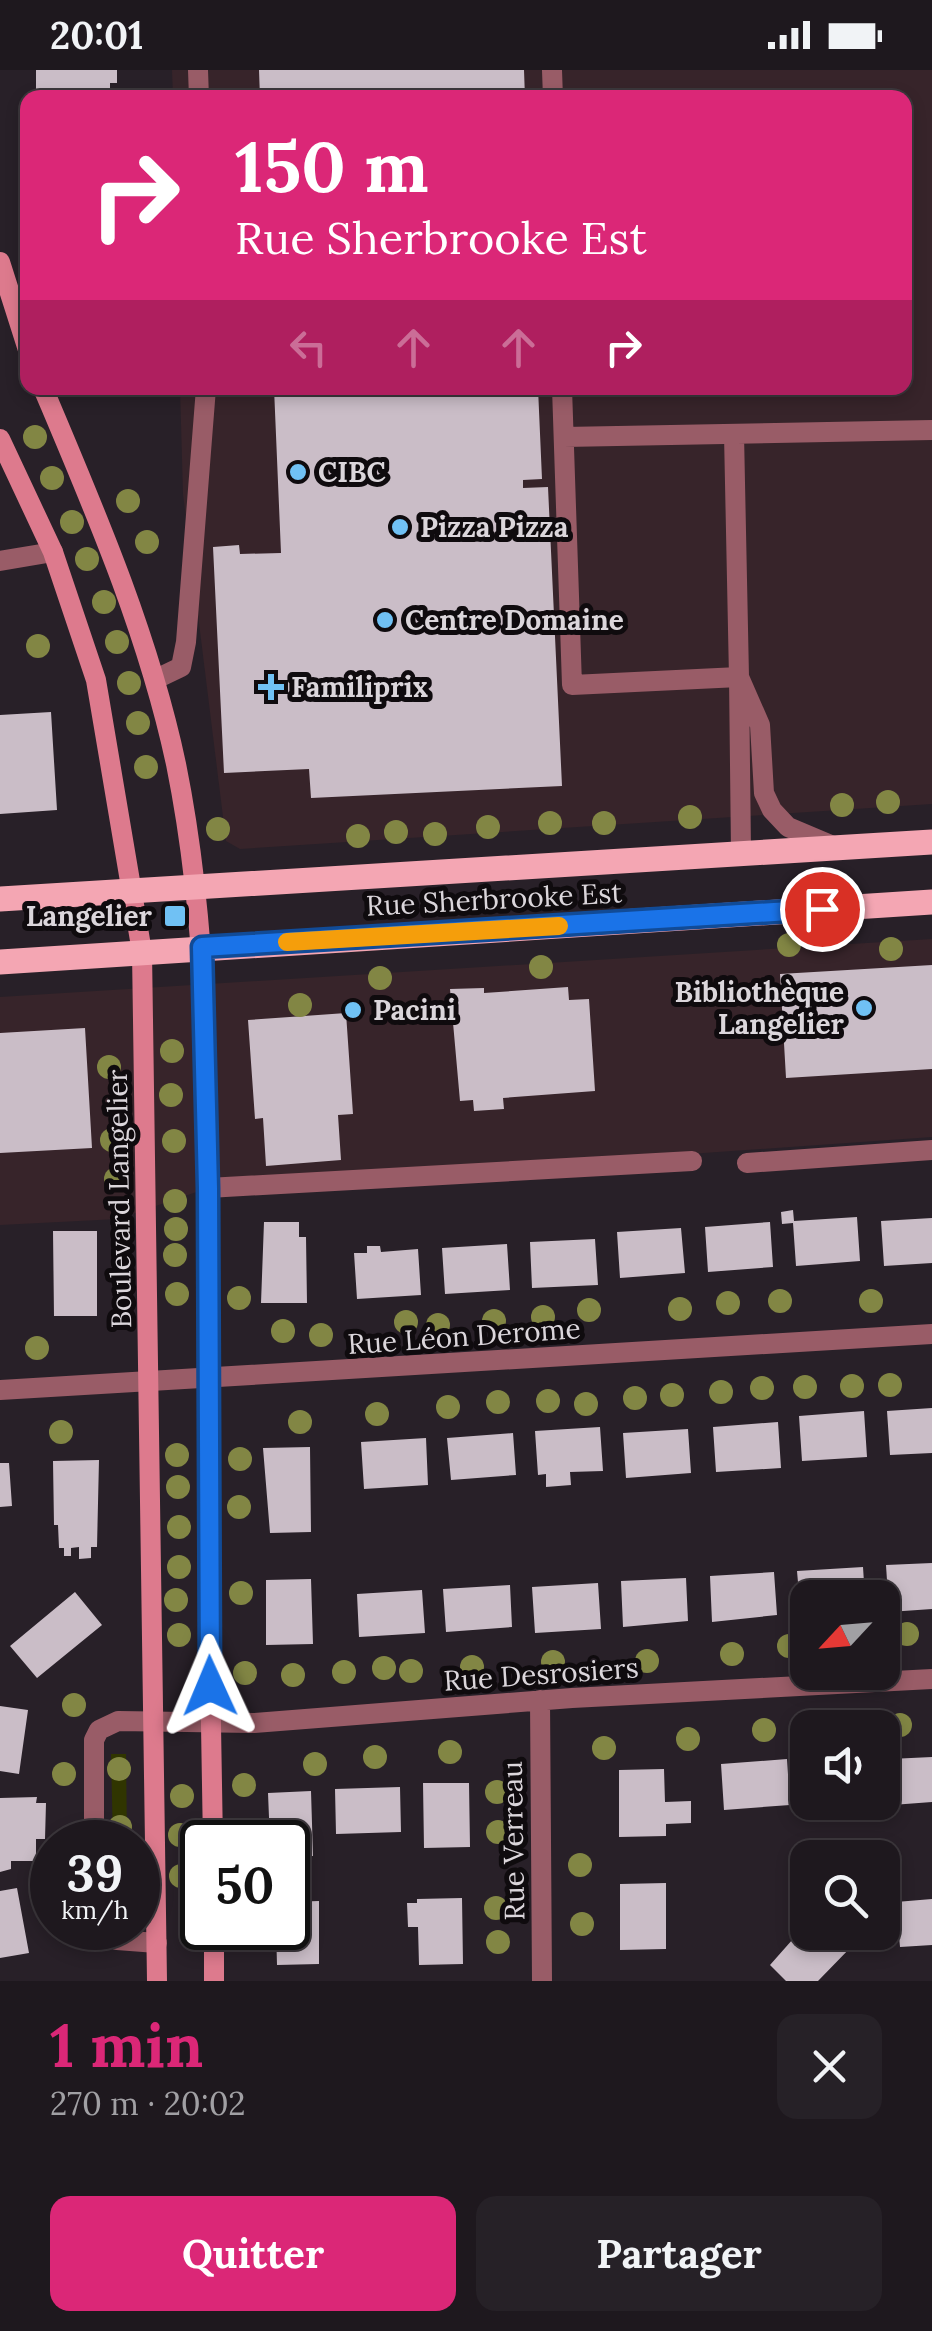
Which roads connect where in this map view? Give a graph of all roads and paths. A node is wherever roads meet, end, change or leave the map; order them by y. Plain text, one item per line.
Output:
1 (0, 262) edge
2 (20, 325) edge
3 (46, 395) edge
4 (205, 395) edge
5 (562, 395) edge
6 (932, 430) edge
7 (734, 434) junction
8 (564, 437) junction
9 (0, 439) edge
10 (53, 552) junction
11 (0, 561) edge
12 (738, 677) junction
13 (156, 680) junction
14 (932, 842) edge
15 (840, 848) junction
16 (741, 852) junction
17 (196, 887) junction
18 (133, 890) junction
19 (0, 899) edge
20 (932, 902) edge
21 (202, 947) junction
22 (142, 952) junction
23 (0, 962) edge
24 (932, 1150) edge
25 (692, 1161) dead end
26 (747, 1163) dead end
27 (208, 1188) junction
28 (932, 1334) edge
29 (207, 1379) junction
30 (149, 1383) junction
31 (0, 1390) edge
32 (932, 1679) edge
33 (540, 1700) junction
34 (153, 1722) junction
35 (211, 1722) junction
36 (94, 1820) edge
37 (155, 1820) edge
38 (213, 1820) edge
39 (157, 1950) edge
40 (214, 1950) edge
41 (158, 1981) edge
42 (214, 1981) edge
43 (542, 1981) edge

1 - 2 main road
3 - 13 main road
4 - 13 street
5 - 8 street
6 - 7 street
7 - 8 street
7 - 12 street
8 - 12 street
9 - 10 main road, Boulevard Langelier
10 - 11 street
10 - 18 main road, Boulevard Langelier
12 - 15 street
12 - 16 street
13 - 17 main road
14 - 15 main road, Rue Sherbrooke Est
15 - 16 main road, Rue Sherbrooke Est
16 - 17 main road, Rue Sherbrooke Est
17 - 18 main road, Rue Sherbrooke Est
17 - 21 main road
18 - 19 main road, Rue Sherbrooke Est
18 - 22 main road, Boulevard Langelier
20 - 21 main road, Rue Sherbrooke Est
21 - 22 main road, Rue Sherbrooke Est
21 - 27 main road
22 - 23 main road, Rue Sherbrooke Est
22 - 30 main road, Boulevard Langelier
24 - 26 street
25 - 27 street
27 - 29 main road
28 - 29 street, Rue Léon Derome
29 - 30 street, Rue Léon Derome
29 - 35 main road
30 - 31 street, Rue Léon Derome
30 - 34 main road, Boulevard Langelier
32 - 33 street, Rue Desrosiers
33 - 35 street, Rue Desrosiers
33 - 43 street, Rue Verreau
34 - 35 street, Rue Desrosiers
34 - 36 street, Rue Desrosiers
34 - 37 main road, Boulevard Langelier
35 - 38 main road
39 - 41 main road, Boulevard Langelier
40 - 42 main road

